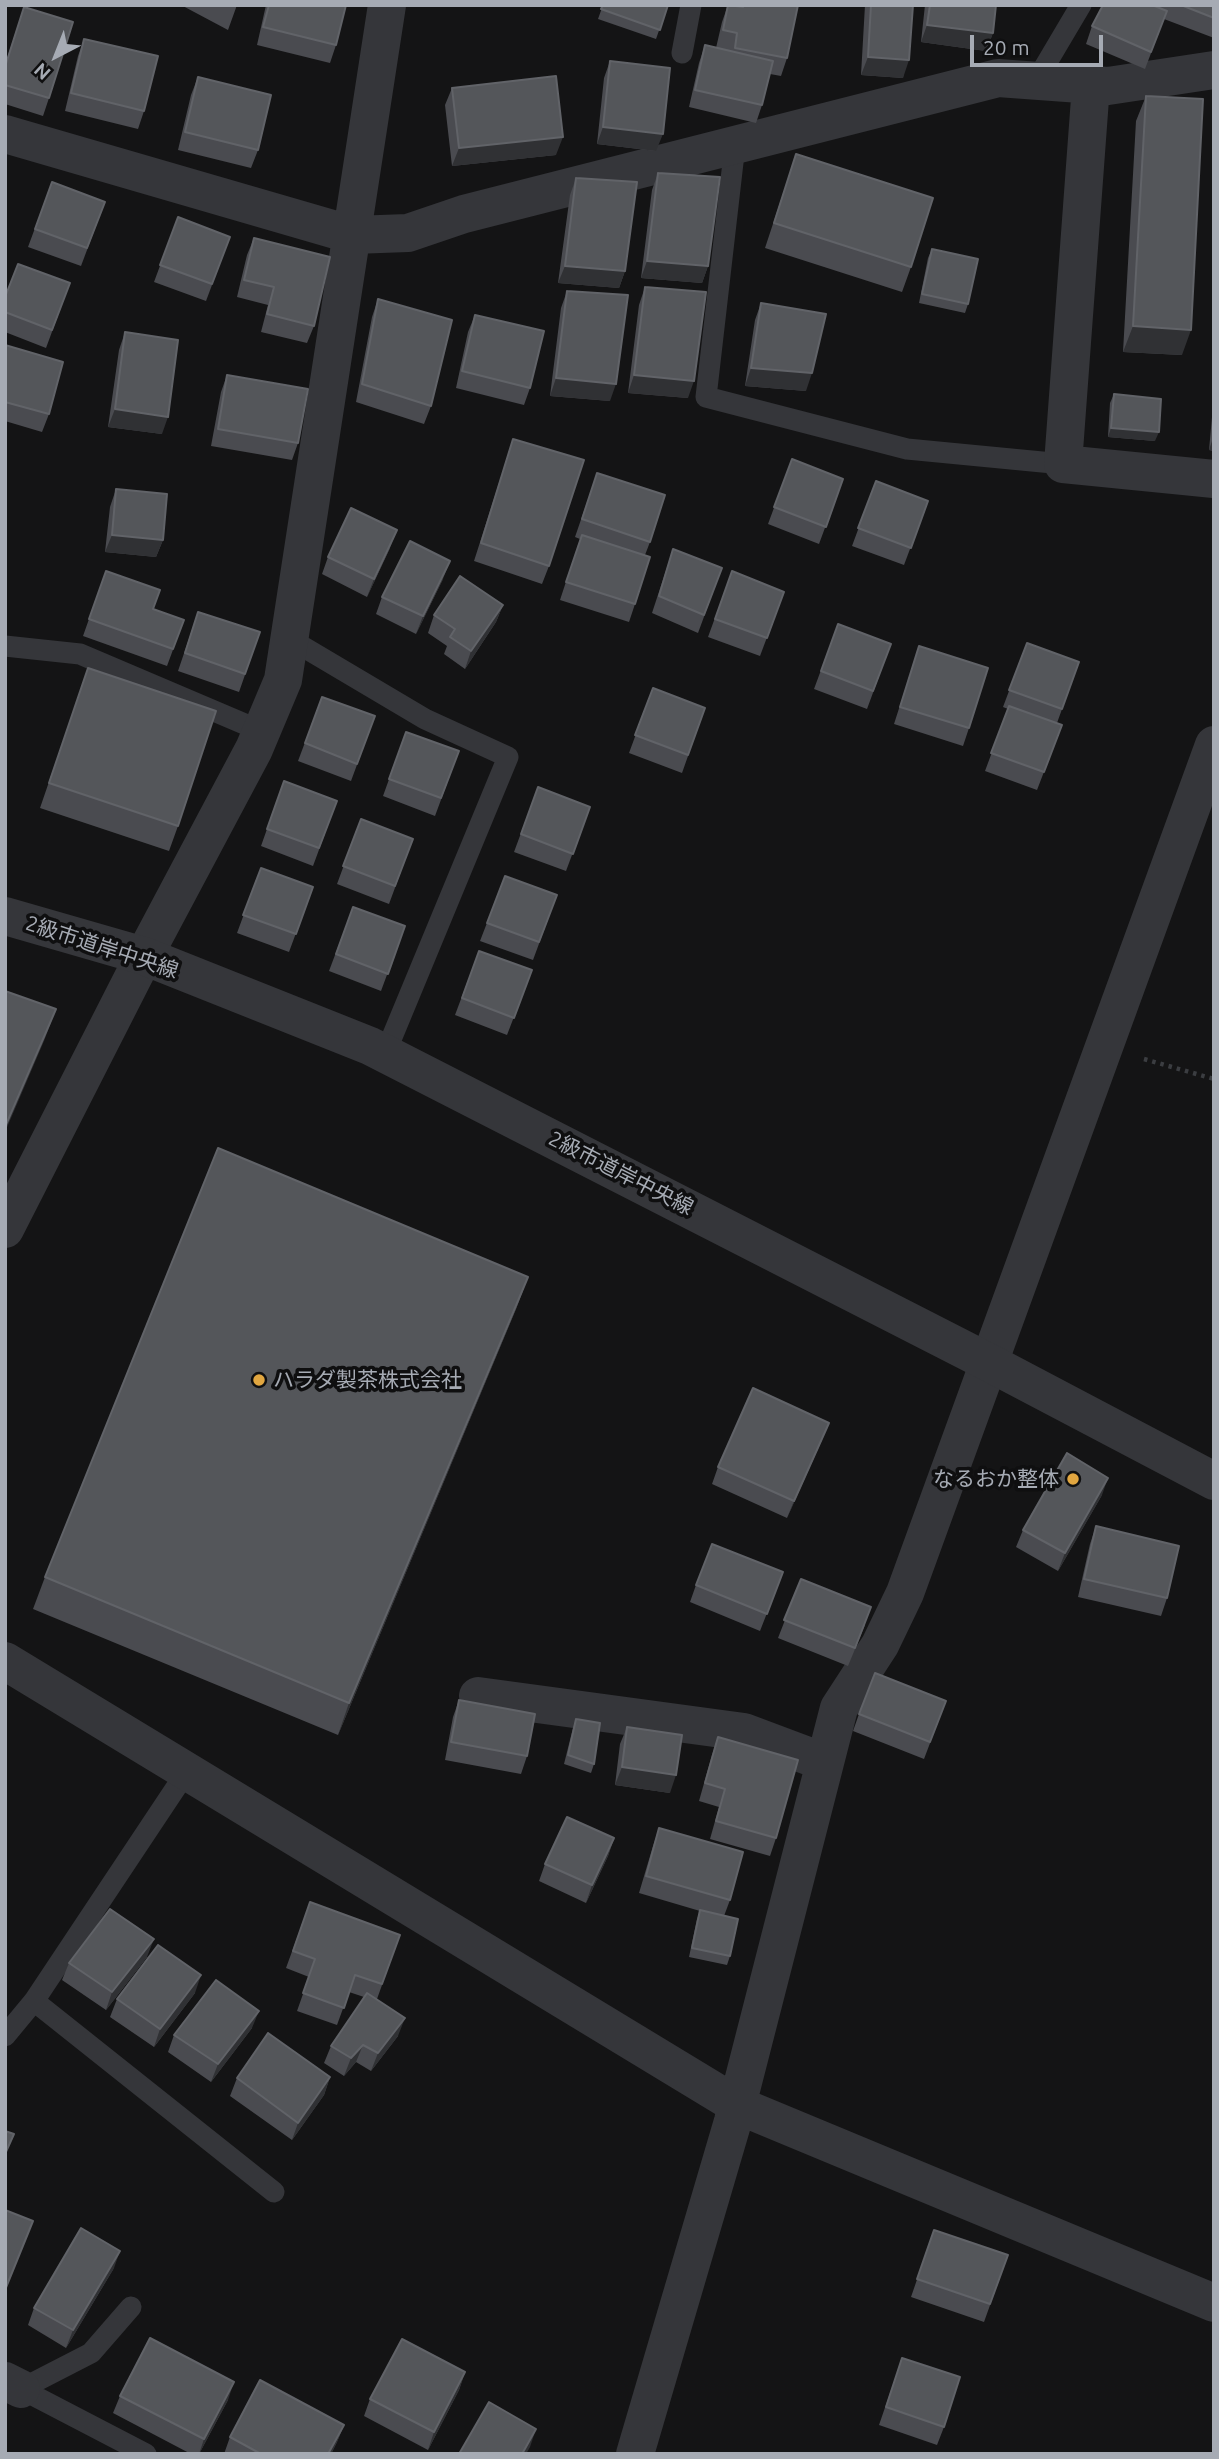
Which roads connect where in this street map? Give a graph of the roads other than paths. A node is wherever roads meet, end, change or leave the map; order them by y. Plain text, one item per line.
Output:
1 (387, 5) edge
2 (691, 5) edge
3 (1079, 6) edge
4 (681, 53) dead end
5 (1214, 70) edge
6 (1036, 81) junction
7 (1091, 85) junction
8 (5, 134) edge
9 (735, 145) junction
10 (353, 235) junction
11 (1063, 464) junction
12 (1214, 479) edge
13 (290, 639) junction
14 (5, 646) edge
15 (261, 732) junction
16 (1214, 745) edge
17 (5, 916) edge
18 (144, 956) junction
19 (385, 1054) junction
20 (5, 1229) edge
21 (988, 1362) junction
22 (1214, 1481) edge
23 (5, 1661) edge
24 (478, 1696) dead end
25 (824, 1762) junction
26 (187, 1771) junction
27 (34, 2001) junction
28 (5, 2036) edge
29 (737, 2105) junction
30 (274, 2192) dead end
31 (1214, 2303) edge
32 (131, 2307) dead end
33 (13, 2385) edge
34 (146, 2454) edge
35 (635, 2454) edge

1 - 10 street
2 - 4 lane
3 - 6 lane
5 - 7 street
6 - 7 street
6 - 9 street
7 - 11 street
8 - 10 street
9 - 10 street
9 - 11 lane
10 - 13 street
11 - 12 street
13 - 15 street
13 - 19 lane
14 - 15 lane
15 - 18 street
16 - 21 street
17 - 18 street, 2級市道岸中央線
18 - 19 street, 2級市道岸中央線
18 - 20 street
19 - 21 street, 2級市道岸中央線
21 - 22 street, 2級市道岸中央線
21 - 25 street
23 - 26 street
24 - 25 street
25 - 29 street
26 - 27 lane
26 - 29 street
27 - 28 lane
27 - 30 lane
29 - 31 street
29 - 35 street
32 - 33 lane
33 - 34 lane

